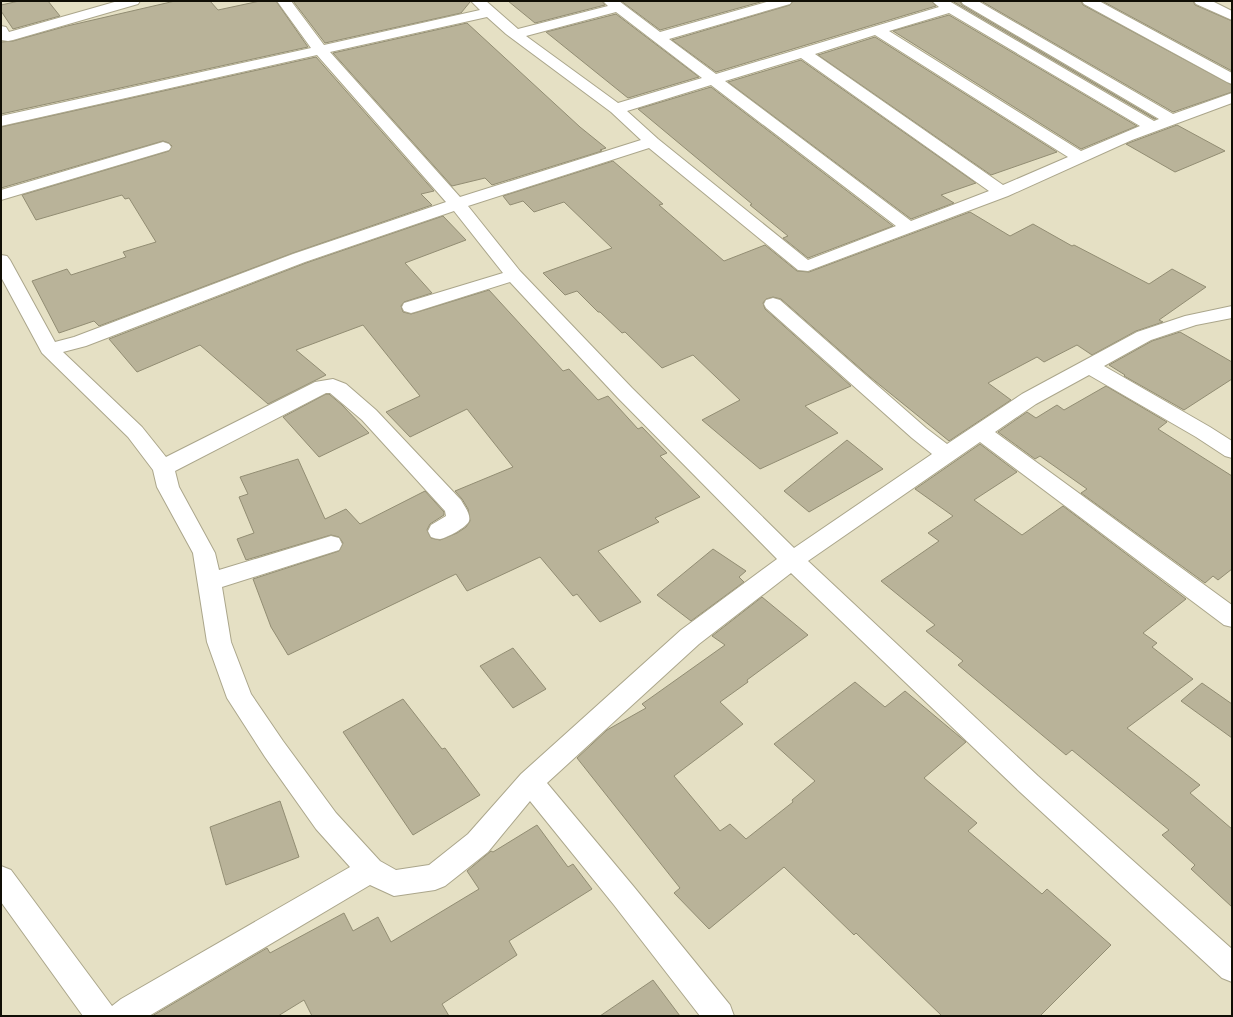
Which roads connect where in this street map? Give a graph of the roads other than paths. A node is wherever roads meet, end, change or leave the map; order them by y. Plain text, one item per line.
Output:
1 (133, 1) edge
2 (284, 1) edge
3 (478, 1) edge
4 (785, 1) edge
5 (1088, 1) edge
6 (1201, 1) edge
7 (974, 2) edge
8 (614, 4) edge
9 (944, 4) edge
10 (490, 12) junction
11 (1232, 16) edge
12 (1, 30) edge
13 (877, 30) junction
14 (516, 34) junction
15 (659, 37) junction
16 (322, 51) junction
17 (803, 52) junction
18 (714, 79) junction
19 (1232, 79) edge
20 (1232, 98) edge
21 (616, 109) junction
22 (3, 116) edge
23 (1171, 120) junction
24 (1152, 127) junction
25 (652, 142) junction
26 (163, 146) dead end
27 (1080, 157) junction
28 (1002, 192) junction
29 (1, 195) edge
30 (456, 204) junction
31 (908, 227) junction
32 (1, 260) edge
33 (514, 275) junction
34 (773, 304) dead end
35 (411, 307) dead end
36 (1232, 312) edge
37 (49, 350) junction
38 (1090, 366) junction
39 (980, 432) junction
40 (1232, 450) edge
41 (947, 456) junction
42 (163, 468) junction
43 (439, 531) dead end
44 (332, 544) dead end
45 (792, 560) junction
46 (210, 582) junction
47 (1232, 618) edge
48 (530, 782) junction
49 (370, 870) junction
50 (1, 879) edge
51 (1232, 968) edge
52 (101, 1016) edge
53 (123, 1016) edge
54 (719, 1016) edge

1 - 12 street
2 - 16 street
3 - 10 street
4 - 15 street
5 - 19 street
6 - 11 street
7 - 23 street
8 - 14 street
8 - 15 street
9 - 13 street
9 - 24 street
10 - 14 street
10 - 16 street
13 - 17 street
13 - 27 street
14 - 21 street
15 - 18 street
16 - 22 street
16 - 30 street
17 - 18 street
17 - 28 street
18 - 21 street
18 - 31 street
20 - 23 street
21 - 25 street
23 - 24 street
24 - 27 street
25 - 30 street
25 - 31 street
26 - 29 street
27 - 28 street
28 - 31 street
30 - 33 street
30 - 37 street
32 - 37 street
33 - 35 street
33 - 45 street
34 - 41 street
36 - 38 street
37 - 42 street
38 - 39 street
38 - 40 street
39 - 41 street
39 - 47 street
41 - 45 street
42 - 43 street
42 - 46 street
44 - 46 street
45 - 48 street
45 - 51 street
46 - 49 street
48 - 49 street
48 - 54 street
49 - 53 street
50 - 52 street

